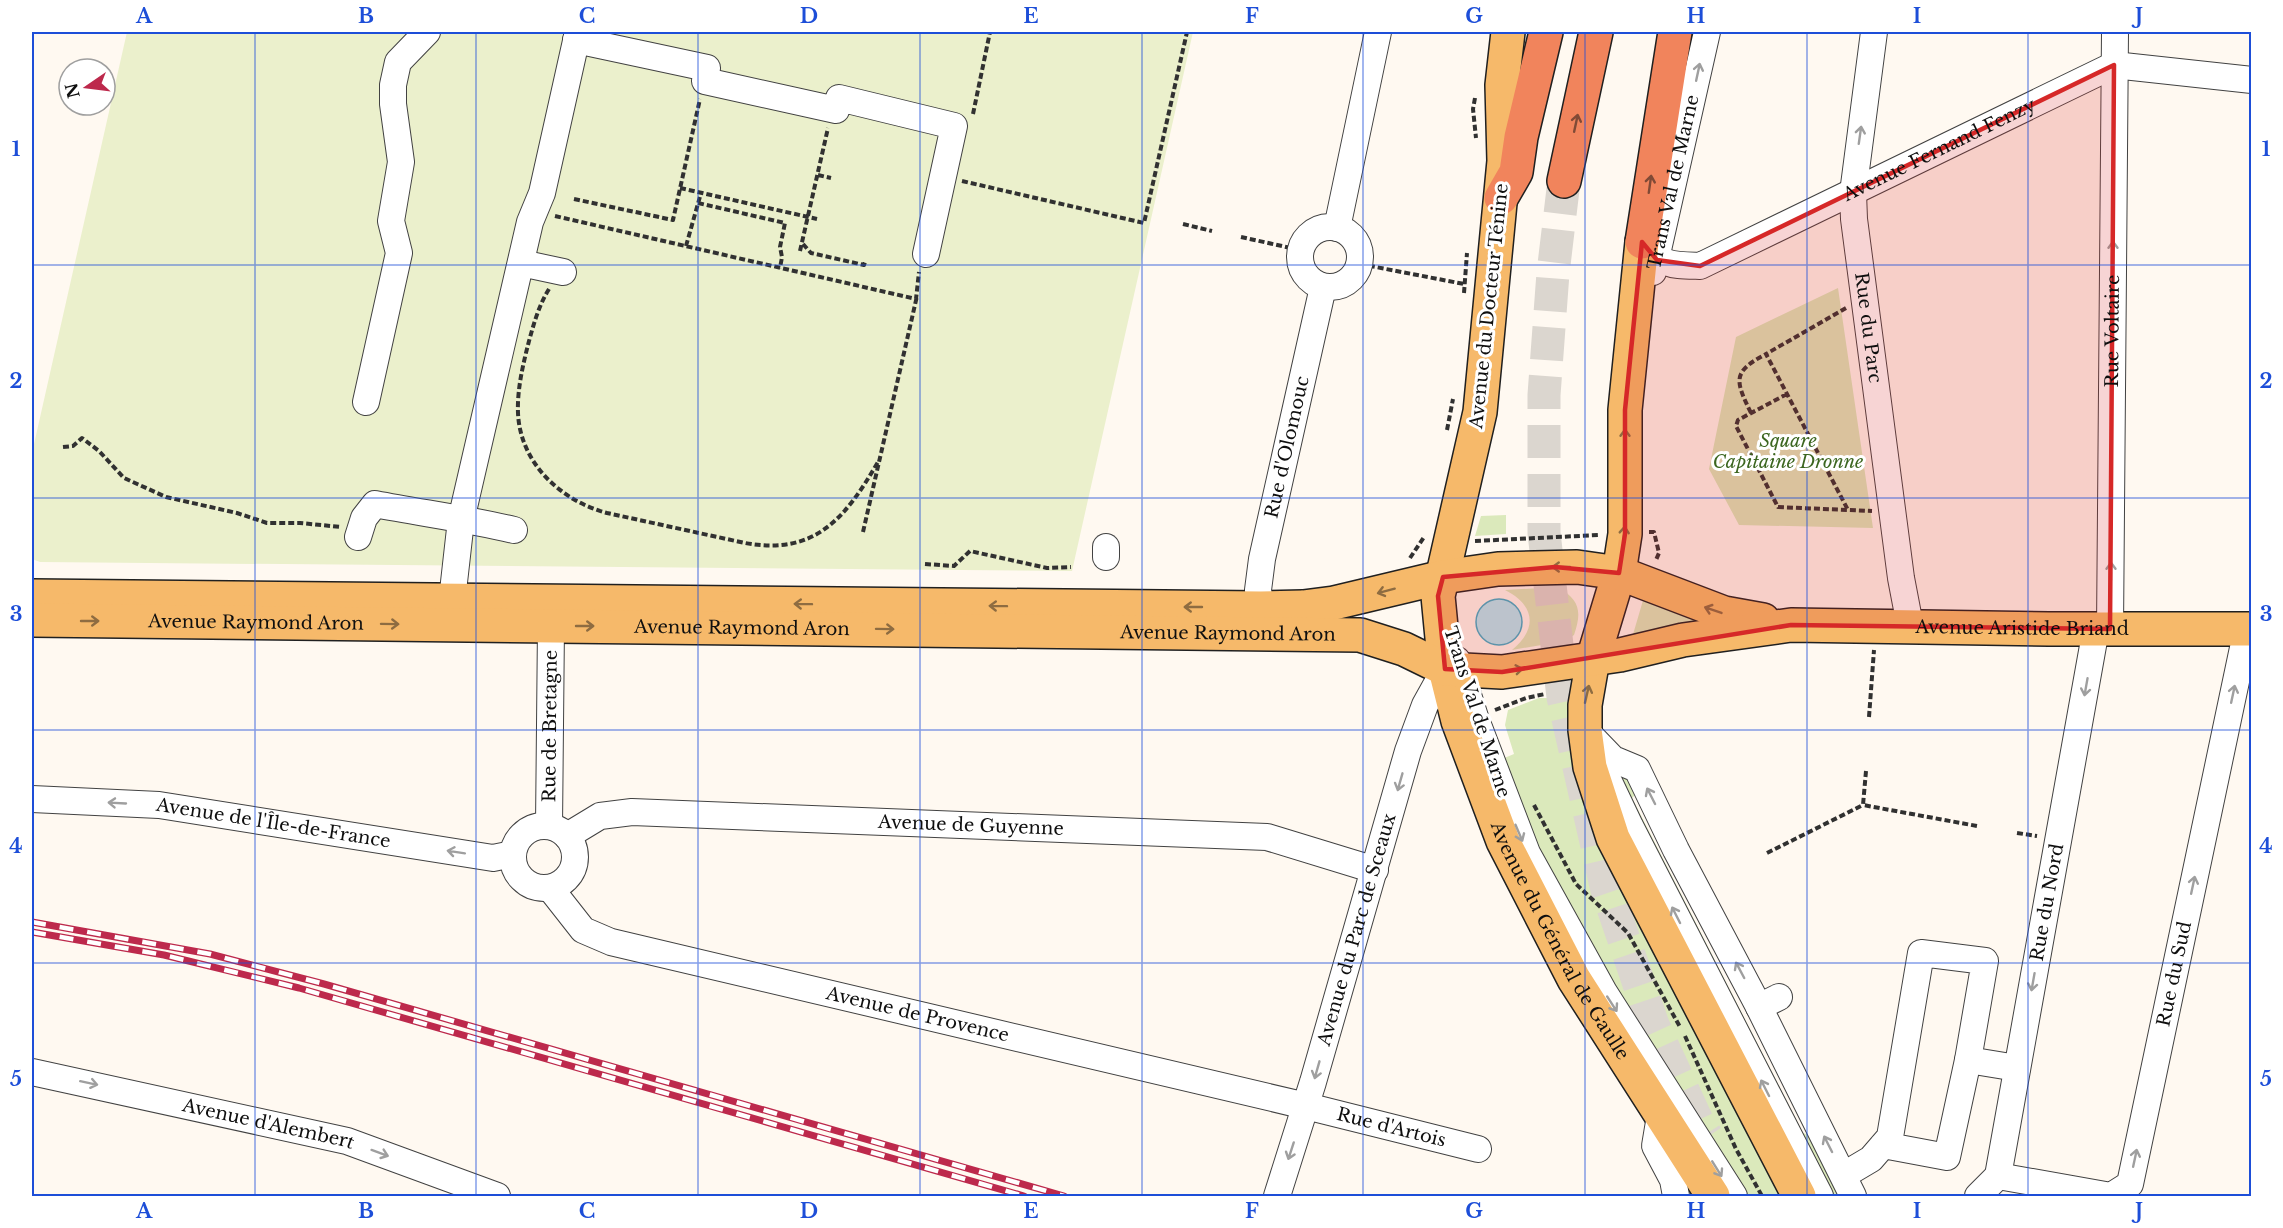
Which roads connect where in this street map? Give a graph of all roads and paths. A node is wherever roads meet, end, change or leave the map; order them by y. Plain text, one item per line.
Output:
1 (427, 32) edge
2 (990, 32) edge
3 (1187, 32) edge
4 (1378, 32) edge
5 (1508, 32) edge
6 (1524, 32) edge
7 (1546, 32) edge
8 (1574, 32) edge
9 (1596, 32) edge
10 (1675, 32) edge
11 (1707, 32) edge
12 (1874, 32) edge
13 (2115, 32) edge
14 (576, 34) edge
15 (2114, 65) junction
16 (2252, 80) edge
17 (705, 81) junction
18 (1478, 87) dead end
19 (832, 110) junction
20 (971, 123) dead end
21 (1476, 139) dead end
22 (1504, 161) junction
23 (818, 175) junction
24 (831, 178) dead end
25 (959, 180) dead end
26 (680, 188) junction
27 (700, 193) junction
28 (1852, 193) junction
29 (1501, 198) junction
30 (574, 199) dead end
31 (698, 203) junction
32 (534, 210) junction
33 (788, 213) junction
34 (808, 218) junction
35 (817, 219) dead end
36 (785, 223) junction
37 (1183, 224) dead end
38 (1336, 228) junction
39 (1212, 231) dead end
40 (1241, 237) dead end
41 (802, 243) junction
42 (686, 246) junction
43 (1300, 250) junction
44 (1467, 250) dead end
45 (800, 251) dead end
46 (1650, 251) junction
47 (865, 262) dead end
48 (520, 263) junction
49 (927, 263) joint
50 (1360, 264) junction
51 (780, 268) junction
52 (563, 272) joint
53 (1464, 284) junction
54 (1323, 287) junction
55 (916, 299) junction
56 (1464, 300) dead end
57 (1846, 308) dead end
58 (1766, 354) junction
59 (1456, 388) dead end
60 (1787, 394) junction
61 (366, 402) dead end
62 (1751, 412) junction
63 (1447, 432) dead end
64 (63, 447) dead end
65 (878, 462) junction
66 (1848, 510) junction
67 (1876, 511) dead end
68 (460, 520) junction
69 (514, 530) dead end
70 (862, 532) dead end
71 (1427, 532) dead end
72 (359, 533) joint
73 (925, 564) dead end
74 (1071, 567) dead end
75 (1619, 573) junction
76 (1443, 577) junction
77 (1407, 585) junction
78 (32, 596) edge
79 (452, 600) junction
80 (1261, 608) junction
81 (32, 620) edge
82 (551, 625) junction
83 (1791, 625) junction
84 (1875, 625) junction
85 (1910, 626) junction
86 (2103, 629) junction
87 (2249, 629) edge
88 (1593, 659) junction
89 (1453, 669) junction
90 (1554, 692) dead end
91 (1488, 713) dead end
92 (1869, 717) dead end
93 (1585, 730) junction
94 (1866, 771) dead end
95 (1531, 798) dead end
96 (32, 799) edge
97 (1863, 805) junction
98 (1977, 826) dead end
99 (558, 831) junction
100 (1767, 853) dead end
101 (513, 854) junction
102 (1375, 870) junction
103 (550, 888) junction
104 (1968, 1059) junction
105 (2017, 1068) junction
106 (32, 1072) edge
107 (1306, 1106) junction
108 (1660, 1116) junction
109 (1883, 1145) junction
110 (1478, 1149) dead end
111 (1998, 1176) junction
112 (1849, 1186) edge
113 (497, 1197) edge
114 (1277, 1197) edge
115 (1676, 1197) edge
116 (1713, 1197) edge
117 (1734, 1197) edge
118 (1762, 1197) edge
119 (1799, 1197) edge
120 (1820, 1197) edge
121 (1978, 1197) edge

1 - 61 street
2 - 20 path
3 - 25 path
4 - 38 street
5 - 22 main road, Avenue du Docteur Ténine
6 - 22 street
7 - 29 highway
8 -> 9 highway
46 -> 10 highway
46 -> 11 street, Trans Val de Marne
28 -> 12 street, Rue du Parc
13 - 15 street, Rue Voltaire
14 - 17 street
14 - 32 street
15 - 16 street
15 - 28 street, Avenue Fernand Fenzy
86 -> 15 street, Rue Voltaire
17 - 19 street
17 - 26 path
18 - 21 path
19 - 23 path
19 - 49 street
22 - 29 main road, Avenue du Docteur Ténine
22 - 76 street
23 - 24 path
23 - 34 path
26 - 27 path
26 - 30 path
27 - 31 path
27 - 33 path
28 - 46 street, Avenue Fernand Fenzy
28 - 85 street, Rue du Parc
29 - 76 main road, Avenue du Docteur Ténine
31 - 36 path
31 - 42 path
32 - 42 path
32 - 48 street
33 - 34 path
33 - 36 path
34 - 35 path
34 - 41 path
36 - 51 path
37 - 39 path
38 - 43 street
38 - 50 street
40 - 43 path
41 - 45 path
41 - 47 path
42 - 51 path
43 - 54 street
44 - 53 path
75 -> 46 main road
48 - 52 street
48 - 68 street
49 - 55 path
50 - 53 path
50 - 54 street
51 - 55 path
52 - 65 path
53 - 56 path
54 - 80 street, Rue d'Olomouc
55 - 65 path
57 - 58 path
58 - 60 path
58 - 62 path
59 - 63 path
60 - 62 path
60 - 66 path
62 - 66 path
64 - 72 path
65 - 70 path
66 - 67 path
68 - 69 street
68 - 72 street
68 - 79 street
71 - 77 path
73 - 74 path
75 -> 76 main road, Avenue Aristide Briand
83 -> 75 main road, Avenue Aristide Briand
75 - 88 main road
76 - 77 main road, Avenue Raymond Aron
76 - 89 main road, Avenue du Docteur Ténine
77 -> 80 main road, Avenue Raymond Aron
78 - 79 main road, Avenue Raymond Aron
80 -> 79 main road, Avenue Raymond Aron
81 -> 82 main road, Avenue Raymond Aron
82 -> 89 main road, Avenue Raymond Aron
82 - 99 street, Rue de Bretagne
83 - 84 main road, Avenue Aristide Briand
83 - 88 main road, Avenue Aristide Briand
84 - 85 main road, Avenue Aristide Briand
84 - 92 path
85 - 86 main road, Avenue Aristide Briand
86 - 87 main road, Avenue Aristide Briand
86 -> 105 street, Rue du Nord
111 -> 87 street, Rue du Sud
89 -> 88 main road, Avenue Aristide Briand
93 -> 88 main road
89 -> 102 street, Avenue du Parc de Sceaux
89 - 108 main road, Avenue du Général de Gaulle
89 -> 117 street, Trans Val de Marne
90 - 91 path
112 -> 93 street
93 - 119 main road
120 -> 93 street
94 - 97 path
95 - 118 path
101 -> 96 street, Avenue de l'Île-de-France
97 - 98 path
97 - 100 path
99 - 101 street
99 - 102 street, Avenue de Guyenne
99 - 103 street
101 - 103 street
102 -> 107 street, Avenue du Parc de Sceaux
103 - 107 street, Avenue de Provence
104 - 105 street
104 - 109 street
104 - 109 street
105 - 111 street, Rue du Nord
106 -> 113 street, Avenue d'Alembert
107 - 110 street, Rue d'Artois
107 -> 114 street, Avenue du Parc de Sceaux
108 - 115 street
108 - 116 main road, Avenue du Général de Gaulle
109 - 112 street
111 - 121 street

